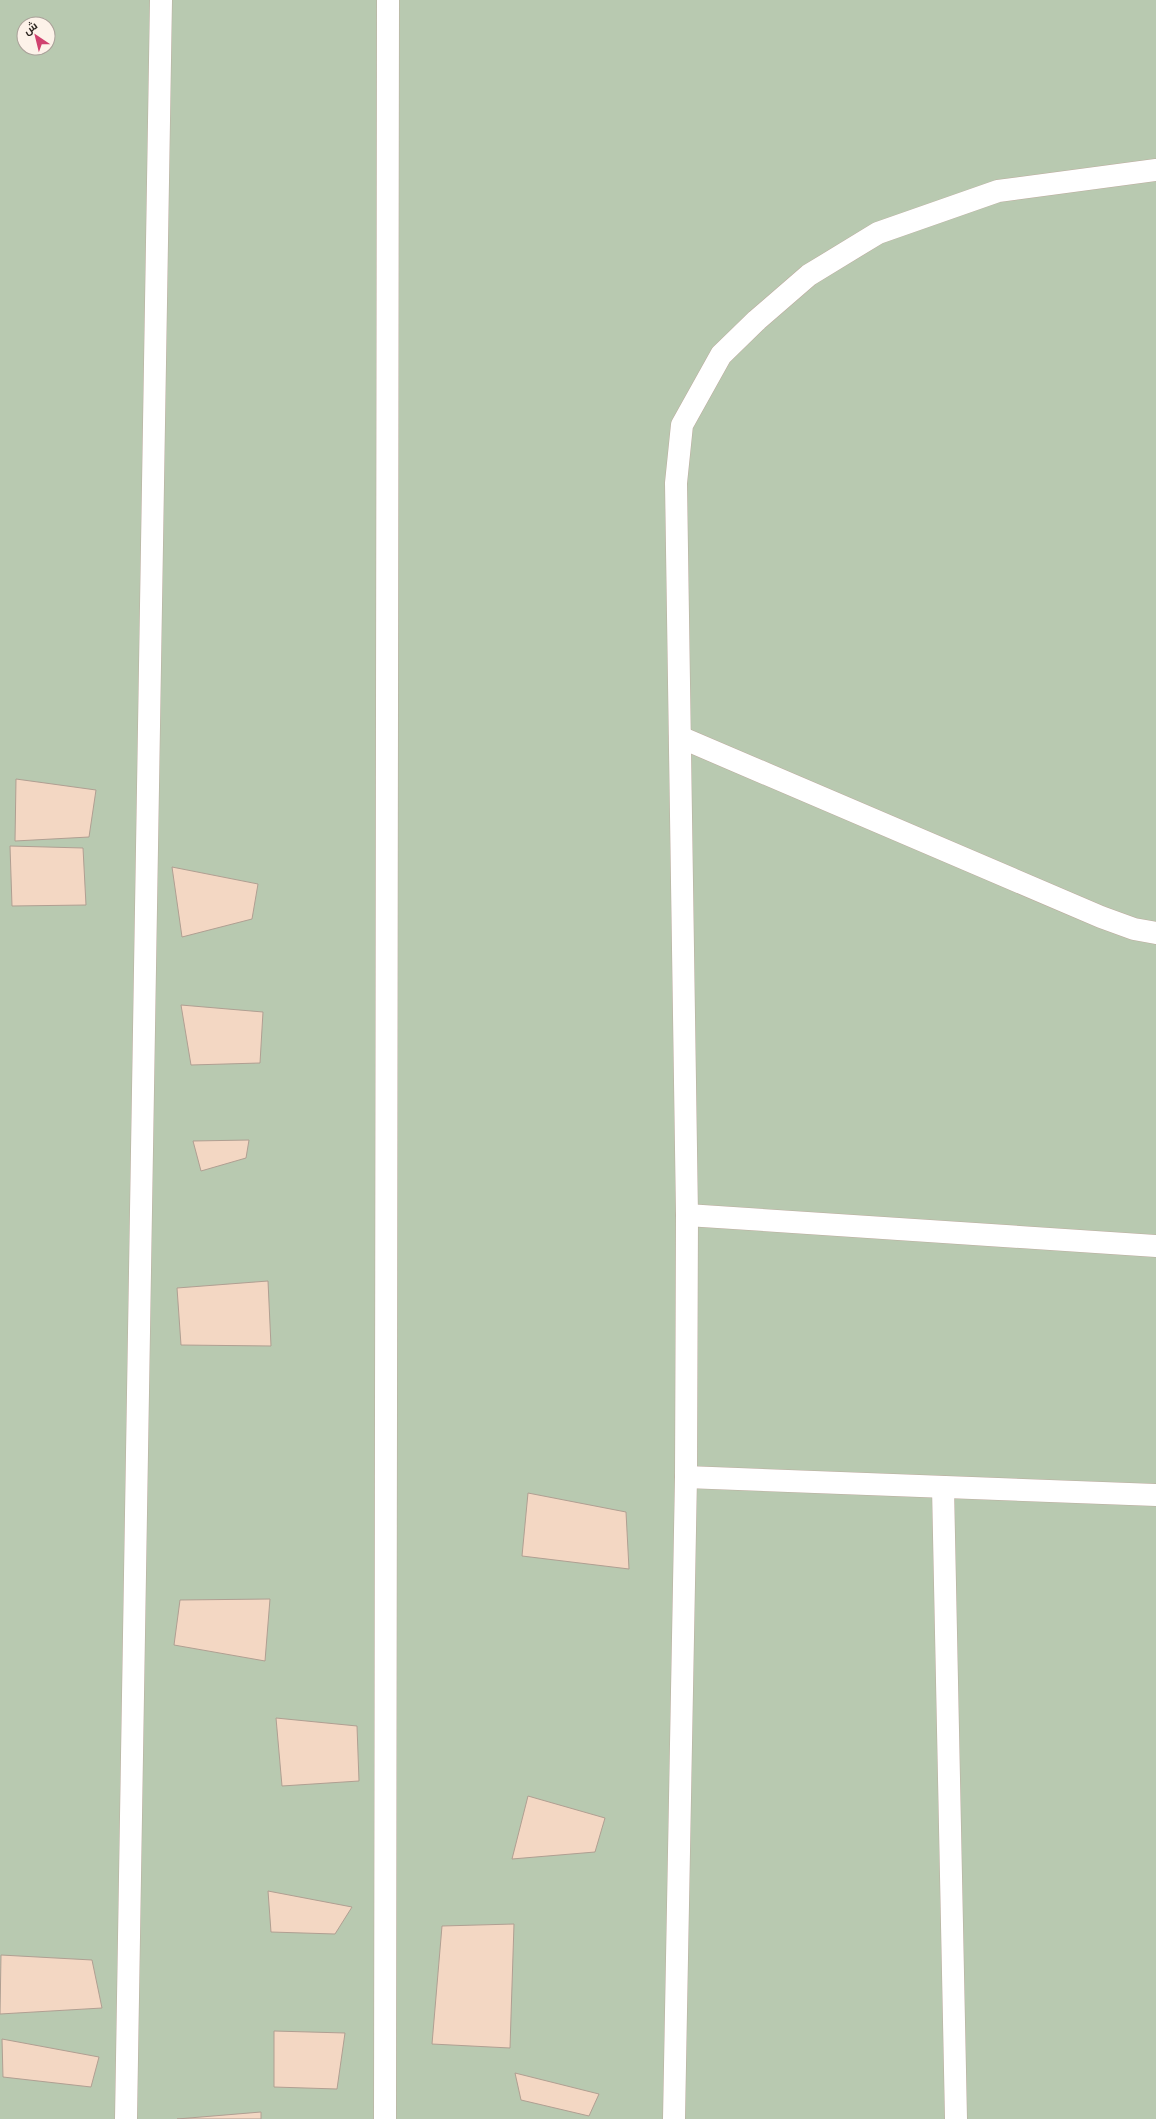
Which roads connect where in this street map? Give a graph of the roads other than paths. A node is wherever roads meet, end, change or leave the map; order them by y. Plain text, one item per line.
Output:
1 (161, 0) edge
2 (388, 0) edge
3 (1156, 170) edge
4 (680, 737) junction
5 (1156, 933) edge
6 (687, 1215) junction
7 (1155, 1245) edge
8 (686, 1477) junction
9 (943, 1487) junction
10 (1156, 1495) edge
11 (126, 2119) edge
12 (385, 2119) edge
13 (674, 2119) edge
14 (956, 2119) edge

1 - 11 street
2 - 12 street
3 - 4 street
4 - 5 street
4 - 6 street
6 - 7 street
6 - 8 street
8 - 9 street
8 - 13 street
9 - 10 street
9 - 14 street

